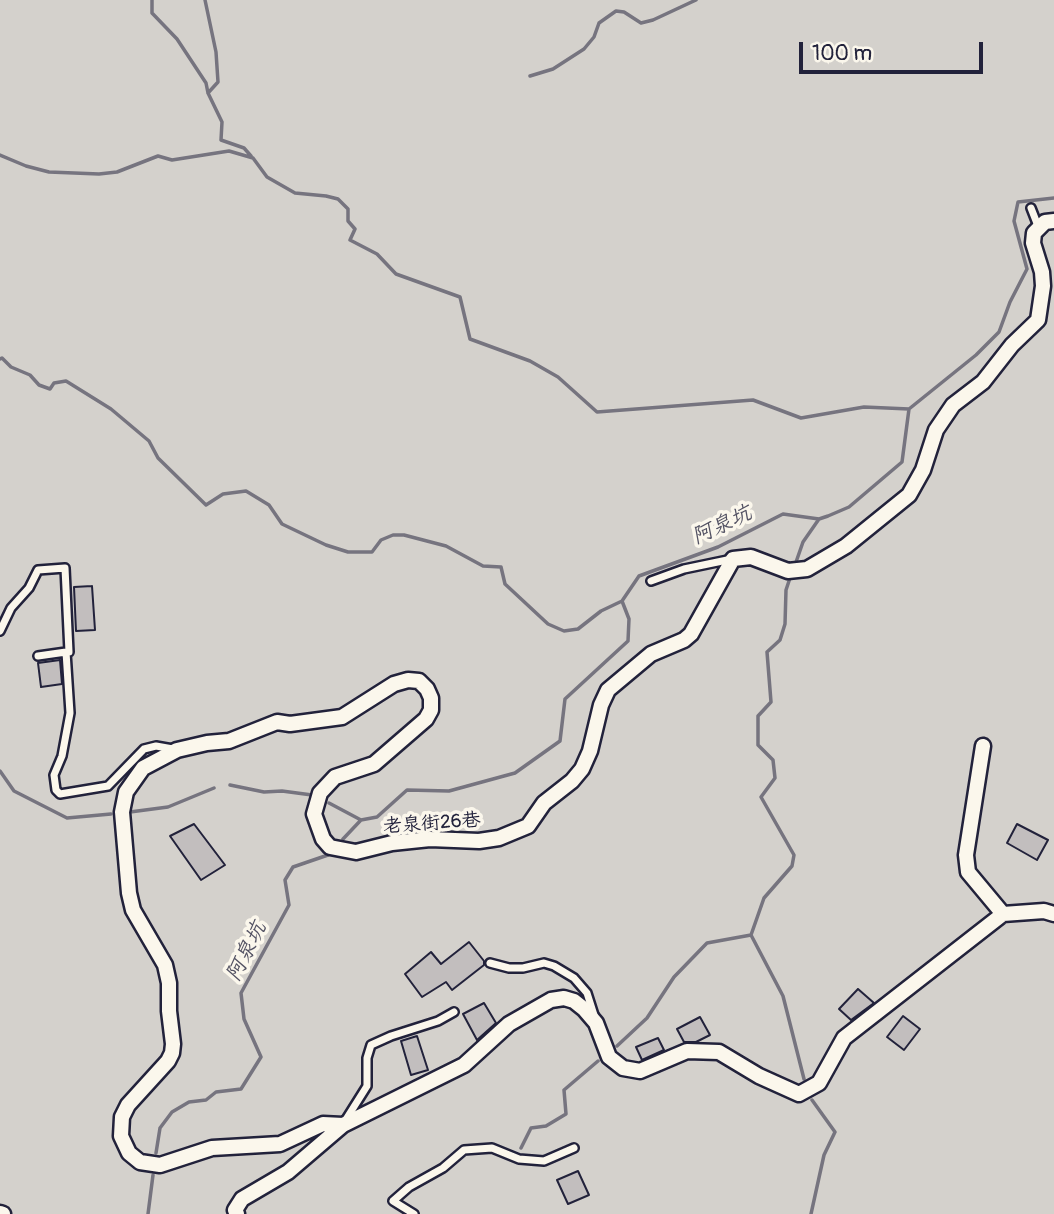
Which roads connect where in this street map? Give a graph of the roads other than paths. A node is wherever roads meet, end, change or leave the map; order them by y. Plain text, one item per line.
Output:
1 (1031, 208) dead end
2 (1054, 221) edge
3 (1038, 226) junction
4 (733, 559) junction
5 (651, 581) dead end
6 (0, 631) edge
7 (66, 652) junction
8 (38, 656) dead end
9 (983, 746) dead end
10 (177, 750) junction
11 (1003, 914) junction
12 (1054, 914) edge
13 (489, 963) dead end
14 (454, 1012) dead end
15 (596, 1023) junction
16 (343, 1125) junction
17 (574, 1148) dead end
18 (237, 1214) edge
19 (414, 1214) edge

1 - 3 lane
2 - 3 street
3 - 4 street
4 - 5 lane
4 - 10 street, 老泉街26巷
6 - 7 lane
7 - 8 lane
7 - 10 lane
9 - 11 street
10 - 16 street, 老泉街26巷
11 - 12 street
11 - 15 street, 老泉街26巷
13 - 15 lane
14 - 16 lane
15 - 16 street, 老泉街26巷
16 - 18 street, 老泉街26巷
17 - 19 lane

